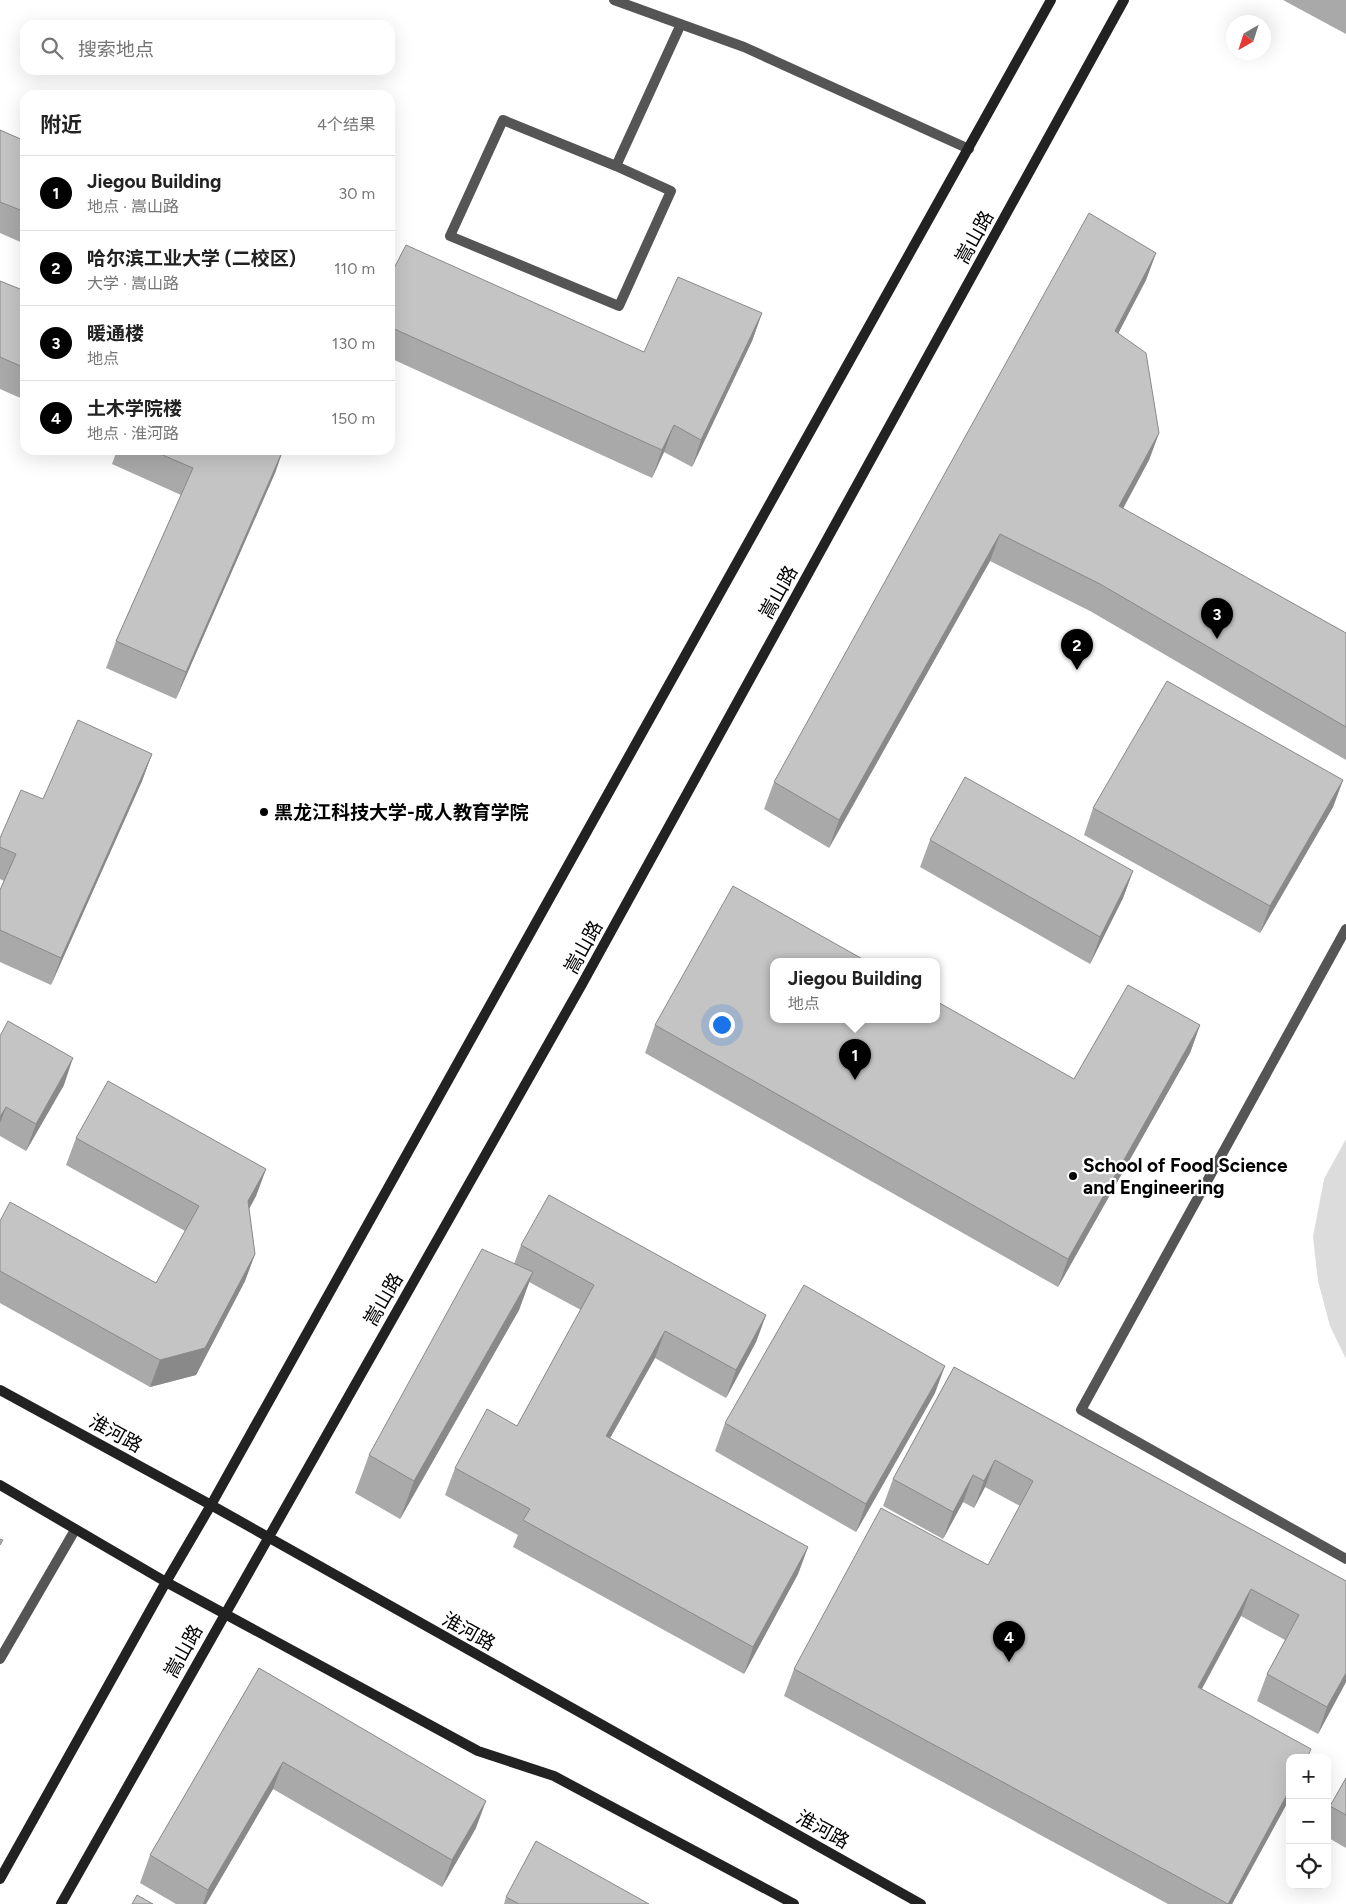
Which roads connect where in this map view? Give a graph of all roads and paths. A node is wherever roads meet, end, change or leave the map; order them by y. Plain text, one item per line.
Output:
1 (614, 0) edge
2 (1052, 0) edge
3 (1124, 0) edge
4 (681, 24) junction
5 (969, 149) junction
6 (616, 166) junction
7 (1346, 929) edge
8 (0, 1390) edge
9 (0, 1485) edge
10 (211, 1505) junction
11 (75, 1530) junction
12 (268, 1537) junction
13 (1346, 1559) edge
14 (166, 1582) junction
15 (225, 1613) junction
16 (0, 1659) edge
17 (0, 1879) edge
18 (61, 1904) edge
19 (794, 1904) edge
20 (920, 1904) edge

1 - 4 street
2 - 5 main road
3 - 12 main road, 嵩山路
4 - 5 street
4 - 6 street
5 - 10 main road
6 - 6 street
7 - 13 street
8 - 10 main road, 淮河路
9 - 11 main road
10 - 12 main road, 淮河路
10 - 14 main road
11 - 14 main road
11 - 16 street
12 - 15 main road, 嵩山路
12 - 20 main road, 淮河路
14 - 15 main road
14 - 17 main road
15 - 18 main road, 嵩山路
15 - 19 main road

